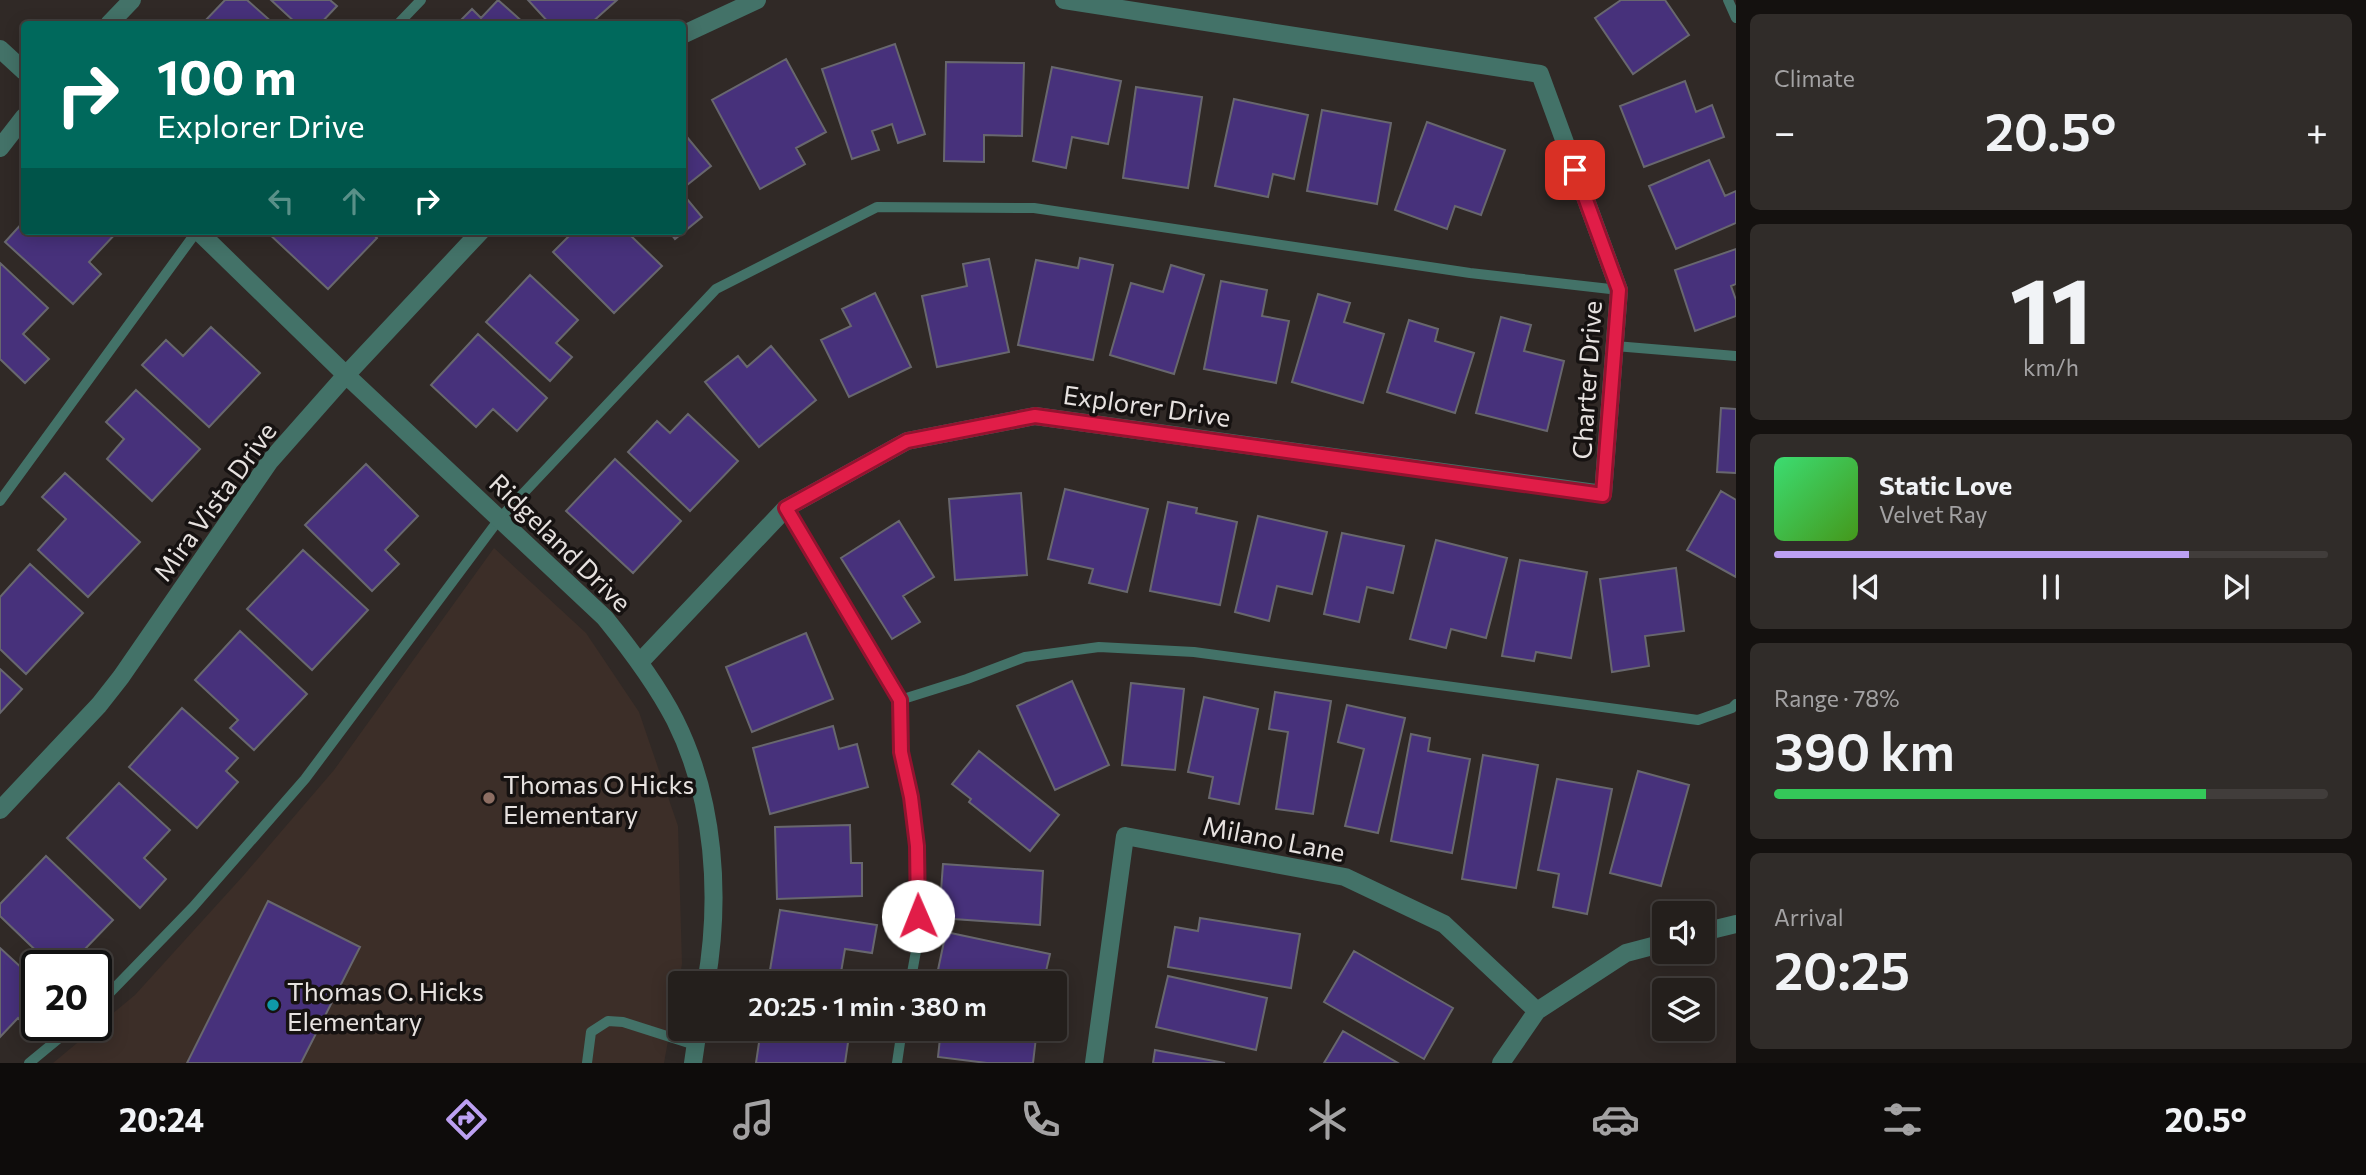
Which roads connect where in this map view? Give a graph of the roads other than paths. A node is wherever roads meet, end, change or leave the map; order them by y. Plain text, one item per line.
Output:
1 (132, 0) edge
2 (421, 0) edge
3 (757, 0) edge
4 (1063, 0) edge
5 (1728, 0) edge
6 (1736, 19) edge
7 (112, 21) edge
8 (401, 21) edge
9 (686, 33) edge
10 (0, 49) edge
11 (21, 68) edge
12 (21, 121) edge
13 (0, 148) edge
14 (194, 235) edge
15 (201, 235) edge
16 (477, 235) edge
17 (1619, 290) junction
18 (1615, 346) junction
19 (1736, 356) edge
20 (346, 375) junction
21 (1603, 495) joint
22 (0, 501) edge
23 (786, 508) junction
24 (499, 518) junction
25 (640, 662) junction
26 (900, 700) junction
27 (1736, 704) edge
28 (0, 810) edge
29 (1735, 923) edge
30 (1715, 929) edge
31 (1652, 946) edge
32 (708, 971) edge
33 (912, 971) edge
34 (112, 991) edge
35 (1537, 1011) junction
36 (668, 1031) edge
37 (56, 1041) edge
38 (695, 1041) edge
39 (900, 1041) edge
40 (29, 1063) edge
41 (587, 1063) edge
42 (692, 1063) edge
43 (897, 1063) edge
44 (1094, 1063) edge
45 (1501, 1063) edge

1 - 7 street
2 - 8 lane
3 - 9 street
4 - 17 street, Charter Drive
5 - 6 lane
10 - 11 street
12 - 13 street
14 - 22 lane
15 - 20 street, Ridgeland Drive
16 - 20 street, Mira Vista Drive
17 - 18 street, Charter Drive
17 - 24 lane
18 - 19 lane
18 - 21 street, Charter Drive
20 - 24 street, Ridgeland Drive
20 - 28 street, Mira Vista Drive
21 - 23 street, Explorer Drive
23 - 25 street, Explorer Drive
23 - 26 lane
24 - 25 street, Ridgeland Drive
24 - 34 lane
25 - 32 street, Ridgeland Drive
26 - 27 lane
26 - 33 lane
29 - 30 street
31 - 35 street
35 - 44 street, Milano Lane
35 - 45 street
36 - 41 lane
37 - 40 lane
38 - 42 street
39 - 43 lane

